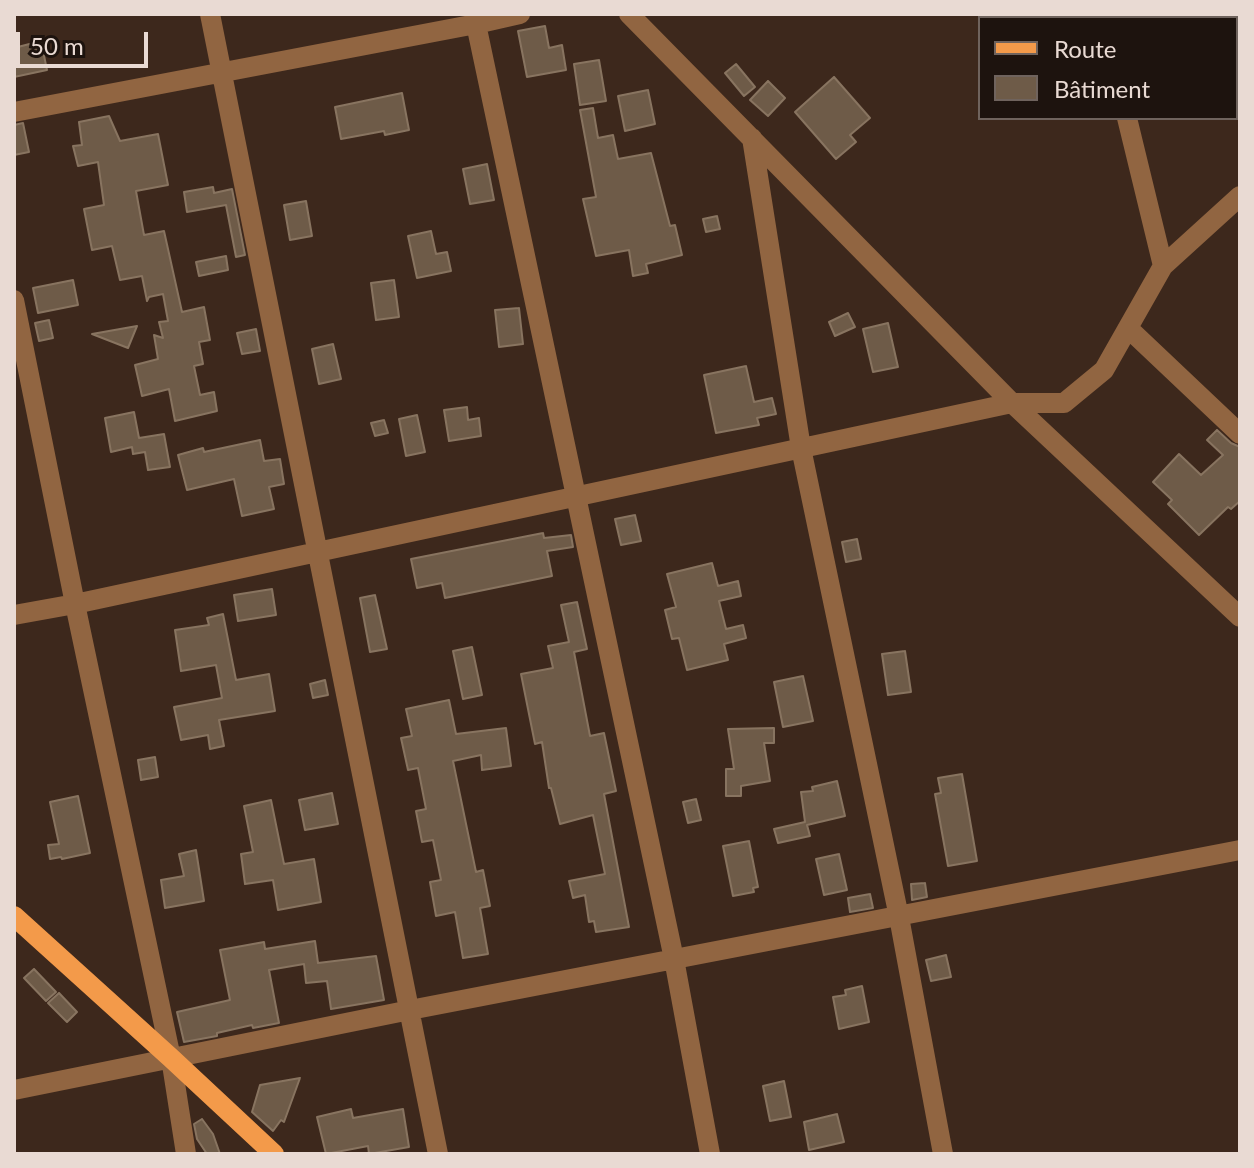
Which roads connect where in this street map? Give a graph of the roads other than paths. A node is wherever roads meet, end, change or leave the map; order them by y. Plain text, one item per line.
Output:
1 (210, 14) edge
2 (520, 14) edge
3 (629, 14) edge
4 (476, 24) junction
5 (222, 73) junction
6 (14, 112) edge
7 (1127, 120) edge
8 (752, 138) junction
9 (1240, 196) edge
10 (1163, 266) junction
11 (14, 300) edge
12 (1128, 328) junction
13 (1012, 403) junction
14 (1240, 434) edge
15 (801, 448) junction
16 (578, 496) junction
17 (318, 552) junction
18 (75, 604) junction
19 (14, 615) edge
20 (1240, 617) edge
21 (1240, 850) edge
22 (14, 916) edge
23 (899, 917) junction
24 (674, 959) junction
25 (410, 1010) junction
26 (171, 1058) junction
27 (14, 1090) edge
28 (186, 1154) edge
29 (274, 1154) edge
30 (438, 1154) edge
31 (710, 1154) edge
32 (943, 1154) edge

1 - 5 street
2 - 4 street
3 - 8 street
4 - 5 street
4 - 16 street
5 - 6 street
5 - 17 street
7 - 10 street
8 - 13 street
8 - 15 street
9 - 10 street
10 - 12 street
11 - 18 street
12 - 13 street
12 - 14 street
13 - 15 street
13 - 20 street
15 - 16 street
15 - 23 street
16 - 17 street
16 - 24 street
17 - 18 street
17 - 25 street
18 - 19 street
18 - 26 street
21 - 23 street
22 - 26 main road
23 - 24 street
23 - 32 street
24 - 25 street
24 - 31 street
25 - 26 street
25 - 30 street
26 - 27 street
26 - 28 street
26 - 29 main road

